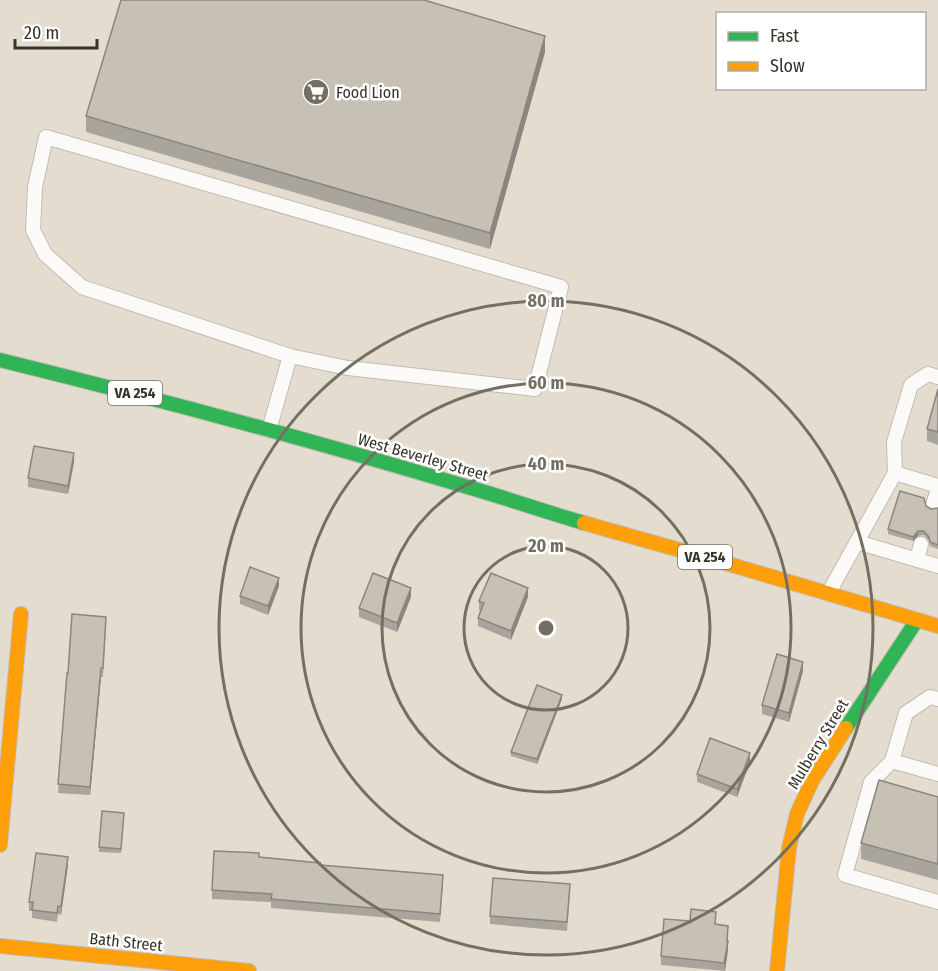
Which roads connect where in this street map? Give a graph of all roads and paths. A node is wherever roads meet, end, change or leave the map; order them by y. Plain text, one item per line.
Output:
1 (290, 356) junction
2 (0, 360) edge
3 (938, 377) edge
4 (269, 430) junction
5 (896, 473) junction
6 (938, 488) edge
7 (933, 506) edge
8 (858, 542) junction
9 (921, 544) dead end
10 (917, 560) junction
11 (938, 566) edge
12 (828, 594) junction
13 (21, 614) dead end
14 (917, 620) junction
15 (938, 626) edge
16 (938, 699) edge
17 (892, 760) junction
18 (938, 774) edge
19 (0, 845) edge
20 (938, 902) edge
21 (0, 946) edge
22 (249, 971) edge
23 (777, 971) edge

1 - 1 lane
1 - 4 lane
2 - 4 main road, West Beverley Street / VA 254
3 - 5 lane
4 - 12 main road, West Beverley Street / VA 254
5 - 6 lane
5 - 8 lane
6 - 7 lane
8 - 10 lane
8 - 12 lane
9 - 10 lane
10 - 11 lane
12 - 14 main road, West Beverley Street / VA 254
13 - 19 main road
14 - 15 main road, West Beverley Street / VA 254
14 - 23 main road, Mulberry Street
16 - 17 lane
17 - 18 lane
17 - 20 lane
21 - 22 main road, Bath Street

